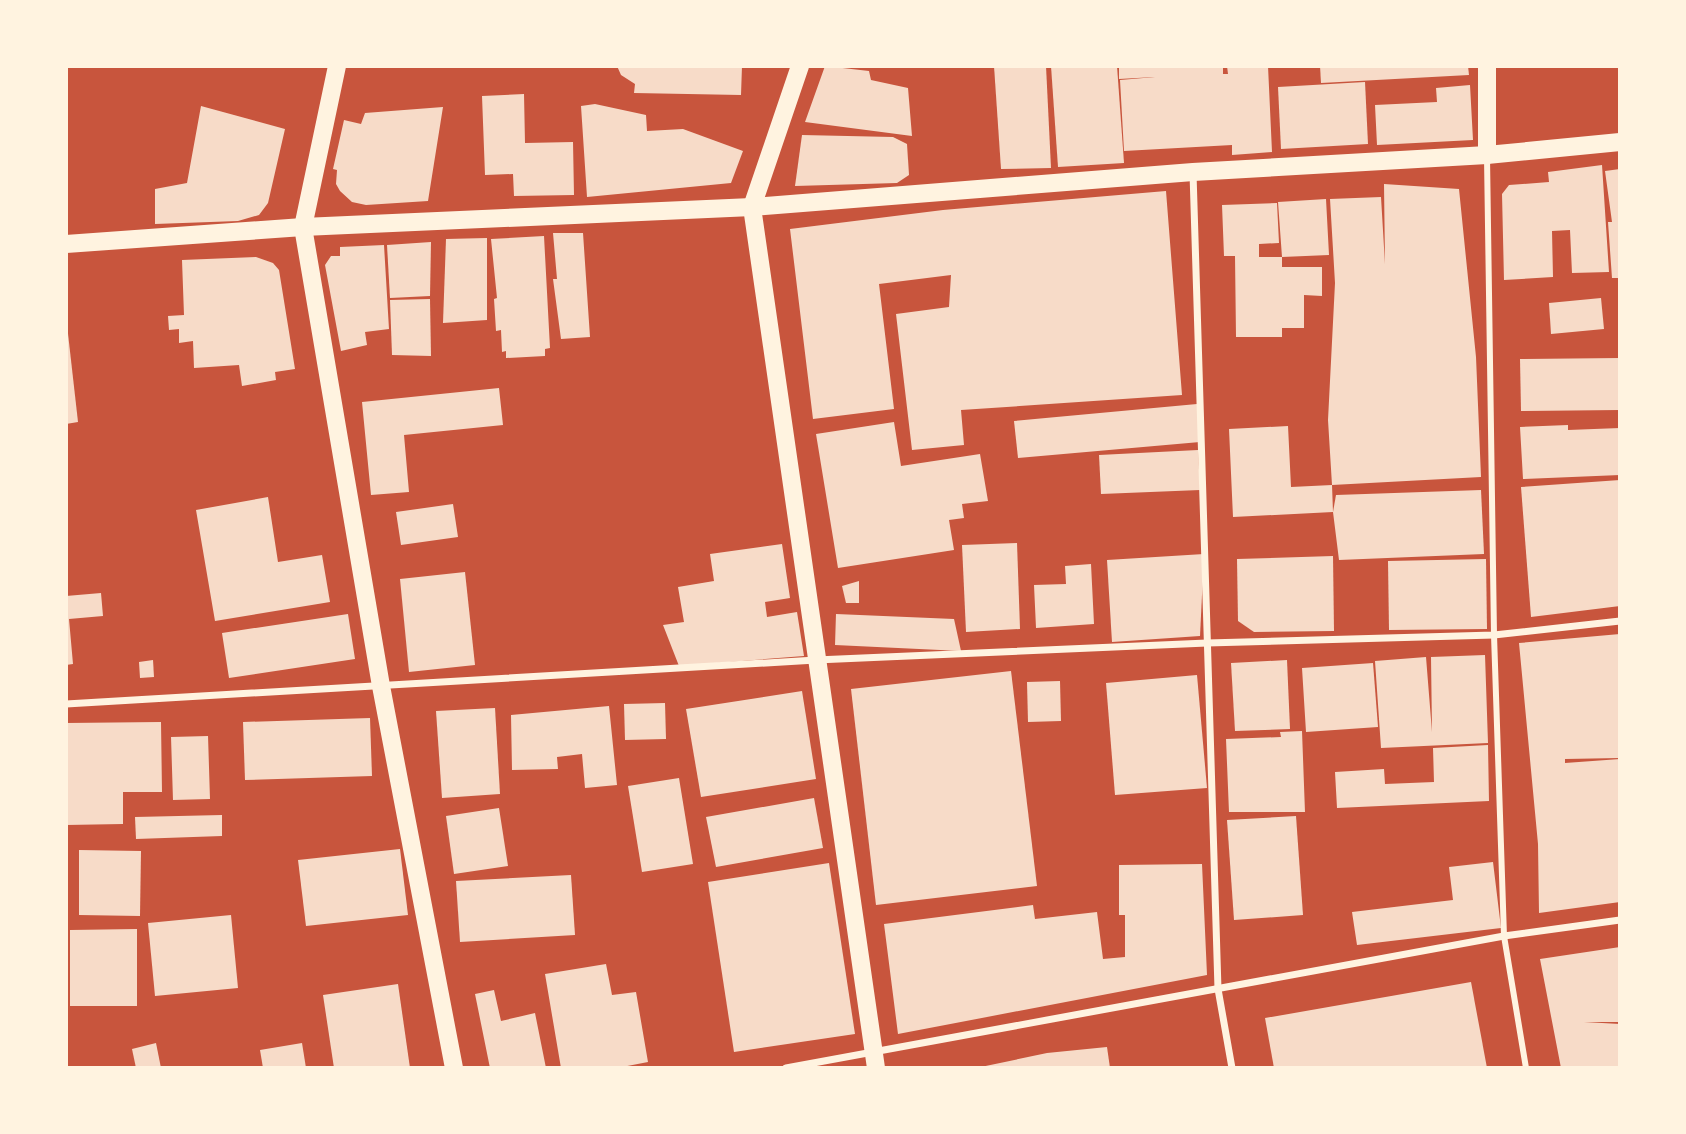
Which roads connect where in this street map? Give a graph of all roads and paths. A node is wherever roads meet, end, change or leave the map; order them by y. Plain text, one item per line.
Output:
1 (337, 66) edge
2 (800, 66) edge
3 (1487, 66) edge
4 (1619, 142) edge
5 (1487, 155) junction
6 (1193, 172) junction
7 (752, 206) junction
8 (303, 227) junction
9 (66, 244) edge
10 (1619, 621) edge
11 (1494, 635) junction
12 (1207, 643) junction
13 (816, 660) junction
14 (381, 686) junction
15 (66, 704) edge
16 (1619, 920) edge
17 (1504, 936) junction
18 (1218, 989) junction
19 (875, 1060) edge
20 (454, 1068) edge
21 (786, 1068) edge
22 (1232, 1068) edge
23 (1527, 1068) edge

1 - 8 main road
2 - 7 main road
3 - 5 main road
4 - 5 main road
5 - 6 main road
5 - 11 street
6 - 7 main road
6 - 12 street
7 - 8 main road
7 - 13 main road
8 - 9 main road
8 - 14 main road
10 - 11 street
11 - 12 street
11 - 17 street
12 - 13 street
12 - 18 street
13 - 14 street
13 - 19 main road
14 - 15 street
14 - 20 main road
16 - 17 street
17 - 18 street
17 - 23 street
18 - 19 street
18 - 22 street
19 - 21 street

